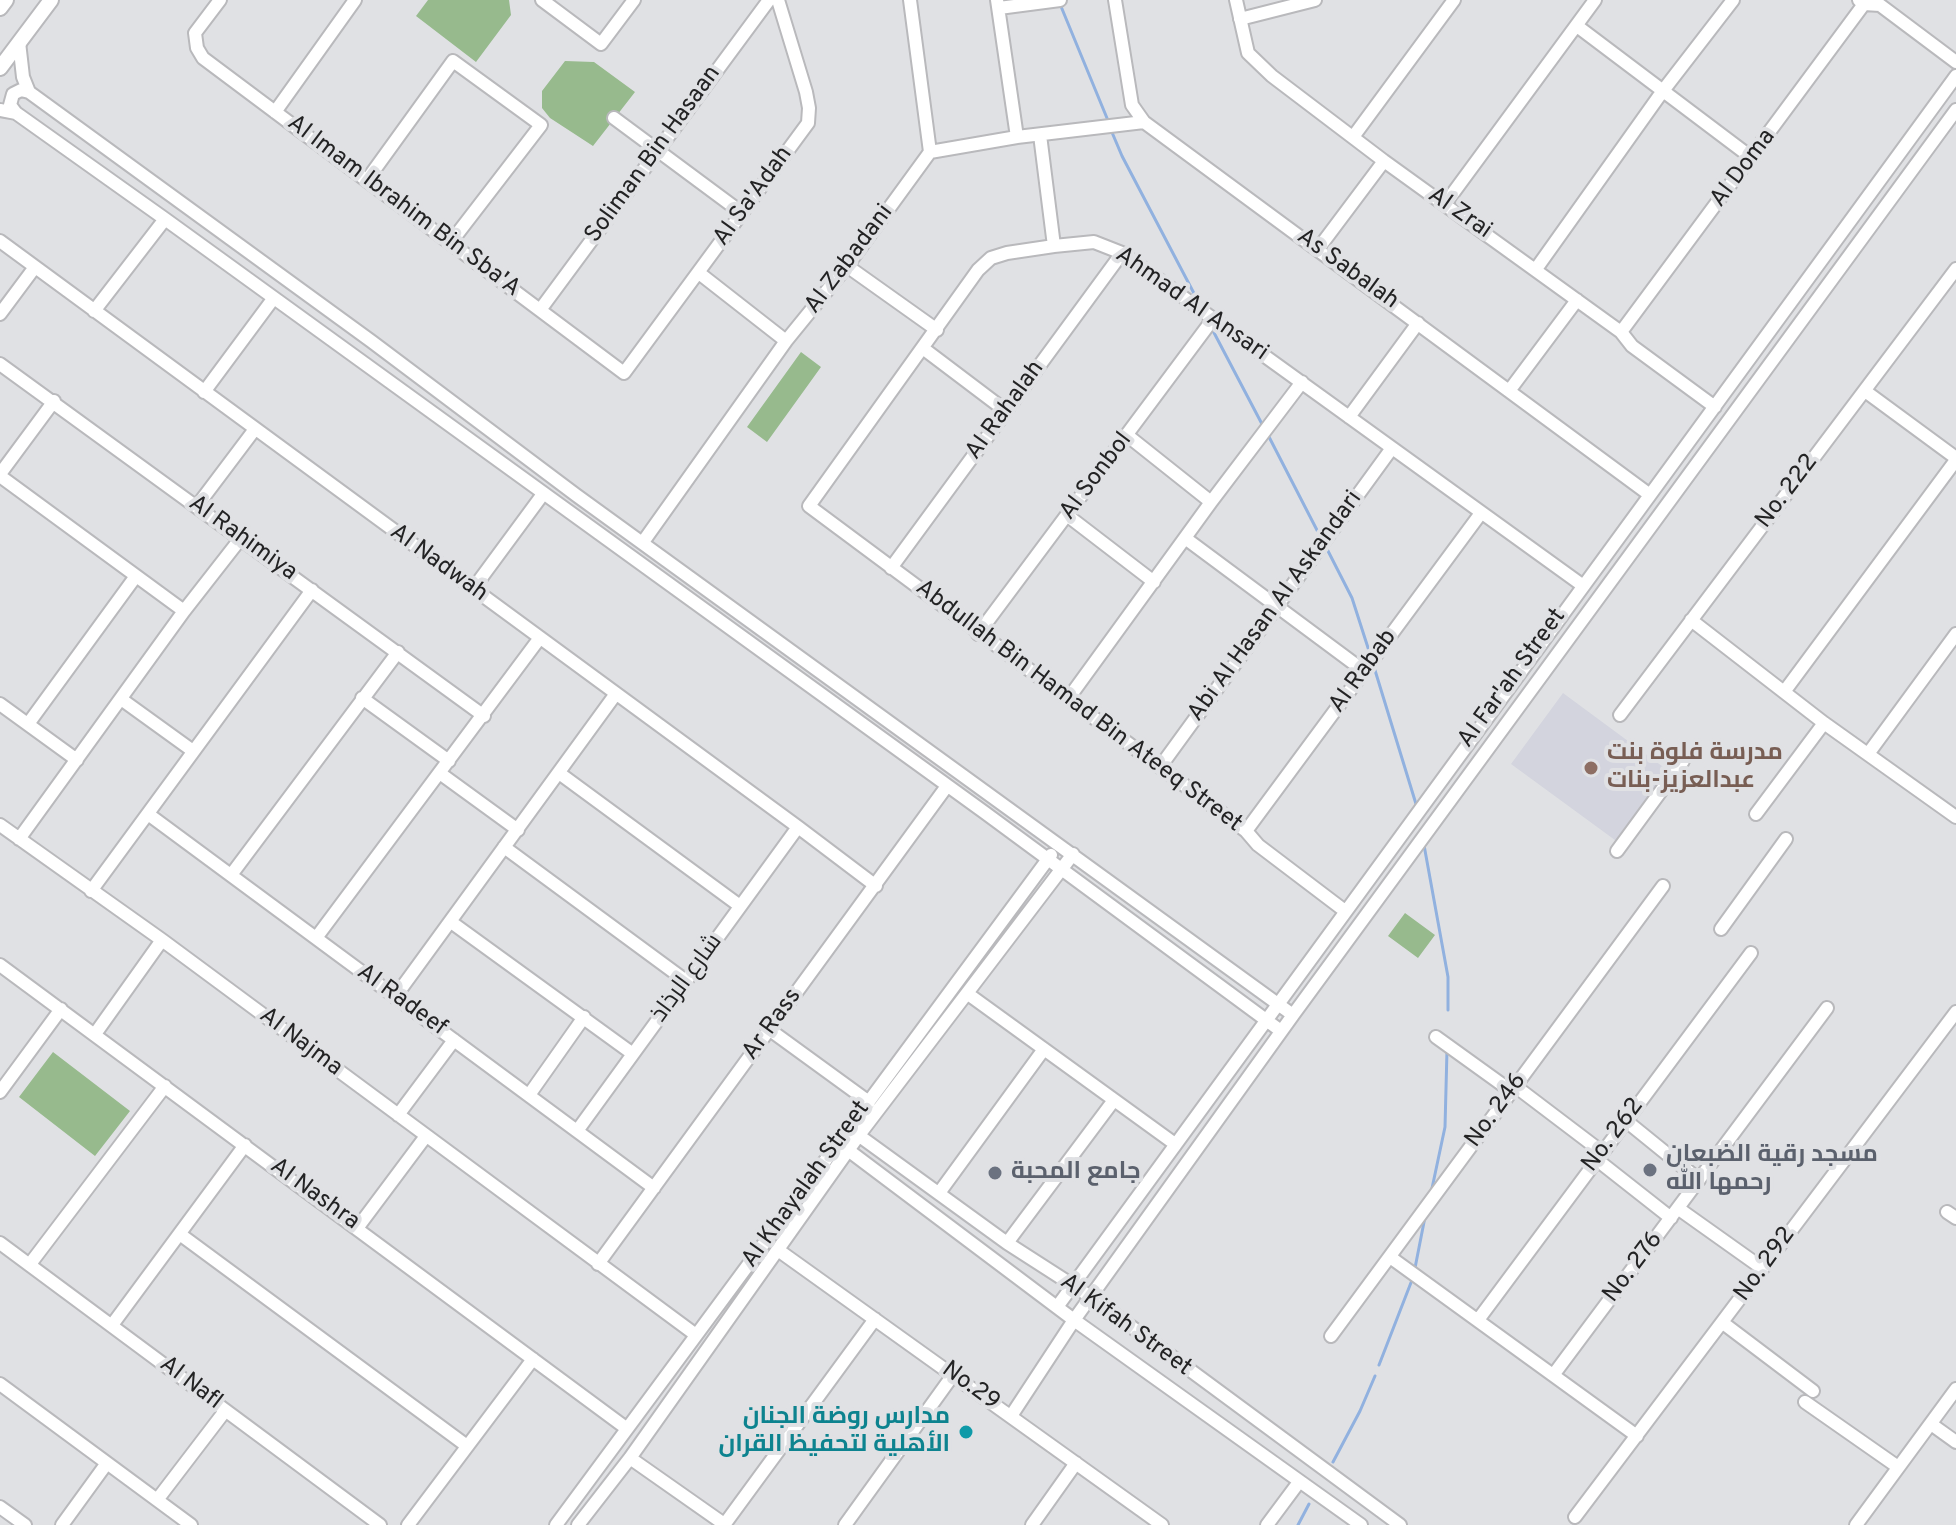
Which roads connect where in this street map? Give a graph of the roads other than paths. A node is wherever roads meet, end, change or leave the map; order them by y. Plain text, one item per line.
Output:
1 (6, 0) edge
2 (51, 0) edge
3 (220, 0) edge
4 (355, 0) edge
5 (542, 0) edge
6 (634, 0) edge
7 (769, 0) edge
8 (778, 0) edge
9 (910, 0) edge
10 (1060, 0) edge
11 (1115, 0) edge
12 (1236, 0) edge
13 (1315, 0) edge
14 (1454, 0) edge
15 (1595, 0) edge
16 (1733, 0) edge
17 (1862, 2) edge
18 (998, 4) edge
19 (0, 8) edge
20 (1240, 19) junction
21 (1577, 26) junction
22 (19, 42) junction
23 (1956, 62) edge
24 (0, 68) edge
25 (1956, 76) edge
26 (29, 92) junction
27 (1662, 92) junction
28 (0, 110) edge
29 (1956, 110) edge
30 (275, 112) junction
31 (16, 113) junction
32 (614, 118) dead end
33 (1144, 122) junction
34 (1040, 135) junction
35 (1017, 137) junction
36 (1353, 137) junction
37 (658, 150) junction
38 (930, 152) junction
39 (1752, 158) junction
40 (1384, 161) junction
41 (367, 180) junction
42 (1445, 204) junction
43 (742, 213) junction
44 (165, 219) junction
45 (0, 241) edge
46 (451, 242) junction
47 (1054, 246) junction
48 (1318, 249) junction
49 (1122, 253) junction
50 (847, 266) junction
51 (35, 267) junction
52 (1536, 269) junction
53 (1956, 269) edge
54 (699, 273) junction
55 (273, 299) junction
56 (1577, 300) junction
57 (540, 310) junction
58 (94, 311) junction
59 (0, 314) edge
60 (1213, 319) junction
61 (1418, 323) junction
62 (347, 324) junction
63 (937, 330) junction
64 (1621, 332) junction
65 (333, 341) junction
66 (371, 341) junction
67 (786, 341) junction
68 (924, 349) junction
69 (358, 359) junction
70 (0, 364) edge
71 (624, 373) joint
72 (1302, 382) junction
73 (1509, 391) junction
74 (1865, 391) junction
75 (204, 392) junction
76 (54, 401) junction
77 (1715, 407) junction
78 (1006, 411) junction
79 (1349, 417) junction
80 (255, 429) junction
81 (1128, 436) junction
82 (1392, 448) junction
83 (1956, 459) edge
84 (0, 475) edge
85 (543, 494) junction
86 (1650, 495) junction
87 (1211, 502) junction
88 (197, 506) junction
89 (809, 506) joint
90 (1481, 513) junction
91 (1068, 516) junction
92 (241, 538) junction
93 (1185, 538) junction
94 (643, 542) junction
95 (891, 568) junction
96 (136, 576) junction
97 (1154, 582) junction
98 (1582, 585) junction
99 (473, 589) junction
100 (312, 590) junction
101 (1275, 605) junction
102 (184, 611) junction
103 (1691, 620) junction
104 (978, 634) junction
105 (1956, 634) edge
106 (539, 639) junction
107 (398, 652) junction
108 (1364, 671) junction
109 (1784, 692) junction
110 (615, 695) junction
111 (362, 698) junction
112 (121, 699) junction
113 (1068, 699) junction
114 (0, 704) edge
115 (1620, 715) dead end
116 (484, 716) junction
117 (1824, 723) junction
118 (28, 724) junction
119 (193, 751) junction
120 (1868, 754) junction
121 (77, 760) junction
122 (449, 761) junction
123 (1683, 761) dead end
124 (1160, 767) junction
125 (559, 773) junction
126 (441, 774) junction
127 (947, 786) junction
128 (148, 814) junction
129 (1756, 814) dead end
130 (1956, 817) edge
131 (0, 825) edge
132 (798, 827) junction
133 (518, 830) junction
134 (1246, 831) junction
135 (19, 839) junction
136 (1786, 839) dead end
137 (1059, 844) junction
138 (504, 847) junction
139 (1617, 851) dead end
140 (1073, 854) junction
141 (1048, 859) junction
142 (1061, 869) junction
143 (231, 875) junction
144 (1032, 881) junction
145 (876, 886) junction
146 (1663, 886) dead end
147 (91, 891) junction
148 (1042, 896) junction
149 (740, 906) junction
150 (1345, 911) junction
151 (451, 922) junction
152 (1721, 929) dead end
153 (316, 938) junction
154 (162, 940) junction
155 (1751, 953) dead end
156 (0, 965) edge
157 (686, 981) junction
158 (1249, 984) junction
159 (968, 994) junction
160 (395, 997) junction
161 (1239, 1002) junction
162 (1277, 1004) junction
163 (1827, 1008) dead end
164 (61, 1009) junction
165 (1956, 1012) edge
166 (1293, 1015) junction
167 (584, 1017) junction
168 (1266, 1020) junction
169 (770, 1030) junction
170 (1281, 1031) junction
171 (95, 1034) junction
172 (1436, 1037) dead end
173 (454, 1040) junction
174 (1044, 1049) junction
175 (633, 1054) junction
176 (165, 1086) junction
177 (1513, 1089) junction
178 (0, 1092) edge
179 (529, 1095) junction
180 (1114, 1100) junction
181 (867, 1104) junction
182 (881, 1110) junction
183 (398, 1115) junction
184 (1625, 1120) junction
185 (577, 1131) junction
186 (854, 1132) junction
187 (426, 1136) junction
188 (1175, 1144) junction
189 (245, 1145) junction
190 (843, 1147) junction
191 (1599, 1156) junction
192 (824, 1174) junction
193 (1699, 1180) junction
194 (654, 1188) junction
195 (939, 1193) junction
196 (1675, 1213) junction
197 (358, 1227) junction
198 (181, 1235) junction
199 (0, 1243) edge
200 (1007, 1243) junction
201 (778, 1250) junction
202 (1390, 1257) junction
203 (30, 1264) junction
204 (598, 1264) junction
205 (1762, 1268) junction
206 (1052, 1274) junction
207 (1073, 1285) junction
208 (1037, 1292) junction
209 (1091, 1297) junction
210 (1057, 1307) junction
211 (1105, 1309) junction
212 (875, 1319) junction
213 (1074, 1320) junction
214 (1478, 1320) junction
215 (1723, 1323) junction
216 (112, 1325) junction
217 (1089, 1330) junction
218 (696, 1335) junction
219 (1331, 1336) dead end
220 (533, 1359) junction
221 (1554, 1374) junction
222 (953, 1375) junction
223 (0, 1384) edge
224 (1956, 1389) edge
225 (1813, 1391) dead end
226 (1805, 1402) dead end
227 (225, 1411) junction
228 (1011, 1416) junction
229 (1931, 1424) junction
230 (626, 1428) junction
231 (1637, 1436) junction
232 (1956, 1442) edge
233 (467, 1446) junction
234 (630, 1458) junction
235 (107, 1463) junction
236 (1076, 1463) junction
237 (1898, 1467) junction
238 (595, 1472) junction
239 (1299, 1482) junction
240 (606, 1489) junction
241 (157, 1500) junction
242 (4, 1510) edge
243 (1575, 1517) dead end
244 (559, 1520) edge
245 (1154, 1523) edge
246 (1, 1525) edge
247 (25, 1525) edge
248 (62, 1525) edge
249 (191, 1525) edge
250 (380, 1525) edge
251 (408, 1525) edge
252 (578, 1525) edge
253 (724, 1525) edge
254 (845, 1525) edge
255 (1032, 1525) edge
256 (1267, 1525) edge
257 (1361, 1525) edge
258 (1400, 1525) edge
259 (1856, 1525) edge

1 - 19 main road
2 - 22 main road
3 - 30 street, Al Imam Ibrahim Bin Sba'A
4 - 30 street
5 - 6 street
7 - 37 street, Soliman Bin Hasaan
8 - 43 street, Al Sa'Adah
9 - 38 street
10 - 18 street
11 - 33 street
12 - 20 street, Al Zrai
13 - 20 street
14 - 36 street
15 - 21 street
16 - 27 street
17 - 23 street
17 - 39 street, Al Doma
18 - 35 street
20 - 36 street, Al Zrai
21 - 27 street
21 - 42 street
22 - 24 main road
22 - 26 street
25 - 77 street, Al Far'ah Street
26 - 31 street
26 - 62 street
27 - 39 street
27 - 52 street
28 - 31 street
29 - 166 street, Al Far'ah Street
30 - 41 street, Al Imam Ibrahim Bin Sba'A
31 - 44 street
32 - 37 street
33 - 34 street
33 - 48 street, As Sabalah
34 - 35 street
34 - 47 street
35 - 38 street
36 - 40 street, Al Zrai
37 - 43 street
37 - 57 street, Soliman Bin Hasaan
38 - 50 street, Al Zabadani
39 - 64 street, Al Doma
40 - 42 street, Al Zrai
40 - 48 street
41 - 46 street, Al Imam Ibrahim Bin Sba'A
41 - 46 street
42 - 52 street, Al Zrai
43 - 54 street, Al Sa'Adah
44 - 55 street
44 - 58 street
45 - 51 street, Al Nadwah
46 - 57 street, Al Imam Ibrahim Bin Sba'A
47 - 49 street, Ahmad Al Ansari
47 - 63 street, Ahmad Al Ansari
48 - 61 street, As Sabalah
49 - 60 street, Ahmad Al Ansari
49 - 78 street, Al Rahalah
50 - 63 street
50 - 67 street, Al Zabadani
51 - 58 street, Al Nadwah
51 - 59 street
52 - 56 street, Al Zrai
53 - 74 street, No. 222
54 - 67 street
54 - 71 street, Al Sa'Adah
55 - 65 street
55 - 75 street
56 - 64 street, Al Zrai
56 - 73 street
57 - 71 street, Al Imam Ibrahim Bin Sba'A
58 - 75 street, Al Nadwah
60 - 72 street, Ahmad Al Ansari
60 - 81 street, Al Sonbol
61 - 73 street, As Sabalah
61 - 79 street
62 - 65 street
62 - 66 street
63 - 68 street, Ahmad Al Ansari
64 - 77 street, Al Zrai
65 - 69 street
66 - 69 street
66 - 94 street
67 - 94 street, Al Zabadani
68 - 78 street
68 - 89 street, Ahmad Al Ansari
69 - 85 street
70 - 76 street, Al Rahimiya
72 - 79 street, Ahmad Al Ansari
72 - 87 street
73 - 86 street, As Sabalah
74 - 83 street
74 - 103 street, No. 222
75 - 80 street, Al Nadwah
76 - 84 street
76 - 88 street, Al Rahimiya
77 - 86 street, Al Far'ah Street
78 - 95 street, Al Rahalah
79 - 82 street, Ahmad Al Ansari
80 - 88 street
80 - 99 street, Al Nadwah
81 - 87 street
81 - 91 street, Al Sonbol
82 - 90 street, Ahmad Al Ansari
82 - 101 street, Abi Al Hasan Al Askandari
83 - 109 street
84 - 96 street
85 - 99 street
85 - 127 street
86 - 98 street, Al Far'ah Street
87 - 93 street
88 - 92 street, Al Rahimiya
89 - 95 street, Abdullah Bin Hamad Bin Ateeq Street
90 - 98 street, Ahmad Al Ansari
90 - 108 street, Al Rabab
91 - 97 street
91 - 104 street, Al Sonbol
92 - 100 street, Al Rahimiya
92 - 102 street
93 - 97 street
93 - 101 street
94 - 137 street
95 - 104 street, Abdullah Bin Hamad Bin Ateeq Street
96 - 102 street
96 - 118 street
97 - 113 street
98 - 150 street, Al Far'ah Street
99 - 106 street, Al Nadwah
100 - 107 street, Al Rahimiya
100 - 119 street
101 - 108 street
101 - 124 street, Abi Al Hasan Al Askandari
102 - 112 street
103 - 109 street
103 - 115 street, No. 222
104 - 113 street, Abdullah Bin Hamad Bin Ateeq Street
105 - 120 street
106 - 110 street, Al Nadwah
106 - 116 street
107 - 111 street
107 - 116 street, Al Rahimiya
108 - 134 street, Al Rabab
109 - 117 street
110 - 125 street
110 - 132 street, Al Nadwah
111 - 122 street
111 - 143 street
112 - 119 street
112 - 121 street
113 - 124 street, Abdullah Bin Hamad Bin Ateeq Street
114 - 118 street
116 - 122 street
117 - 120 street
117 - 129 street
118 - 121 street
119 - 128 street
120 - 130 street
121 - 135 street
122 - 126 street
123 - 139 street
124 - 134 street, Abdullah Bin Hamad Bin Ateeq Street
125 - 133 street
125 - 149 street
126 - 133 street
126 - 153 street
127 - 141 street
127 - 145 street, Ar Rass
128 - 143 street, Al Radeef
128 - 147 street
131 - 135 street, Al Najma
132 - 145 street, Al Nadwah
132 - 149 street, شارع الرذاذ
133 - 138 street
134 - 150 street, Abdullah Bin Hamad Bin Ateeq Street
135 - 147 street, Al Najma
136 - 152 street
137 - 140 street
137 - 141 street, Al Khayalah Street
138 - 151 street
138 - 157 street
140 - 142 street, Al Khayalah Street
140 - 158 street
141 - 142 street
141 - 144 street, Al Khayalah Street
142 - 148 street, Al Khayalah Street
142 - 161 street
143 - 153 street, Al Radeef
144 - 148 street
144 - 181 street, Al Khayalah Street
145 - 169 street, Ar Rass
146 - 177 street, No. 246
147 - 154 street, Al Najma
148 - 159 street, Al Khayalah Street
149 - 157 street, شارع الرذاذ
150 - 162 street, Al Far'ah Street
151 - 160 street
151 - 167 street
153 - 160 street, Al Radeef
154 - 171 street
154 - 183 street, Al Najma
155 - 184 street, No. 262
156 - 164 street, Al Nashra
157 - 175 street, شارع الرذاذ
158 - 161 street
158 - 162 street
159 - 174 street
159 - 182 street, Al Khayalah Street
160 - 173 street, Al Radeef
161 - 168 street
162 - 166 street
162 - 168 street, Al Far'ah Street
163 - 193 street, No. 276
164 - 171 street, Al Nashra
164 - 178 street
165 - 205 street, No. 292
166 - 170 street, Al Far'ah Street
167 - 175 street
167 - 179 street
168 - 170 street
168 - 188 street, Al Far'ah Street
169 - 181 street
169 - 194 street, Ar Rass
170 - 209 street, Al Far'ah Street
171 - 176 street, Al Nashra
172 - 177 street
173 - 179 street, Al Radeef
173 - 183 street
174 - 180 street
174 - 195 street
175 - 185 street, شارع الرذاذ
176 - 189 street, Al Nashra
176 - 203 street
177 - 191 street
177 - 202 street, No. 246
179 - 185 street, Al Radeef
180 - 188 street
180 - 200 street
181 - 182 street
181 - 186 street, Al Khayalah Street
182 - 186 street, Al Khayalah Street
183 - 187 street, Al Najma
184 - 191 street, No. 262
184 - 193 street
185 - 194 street, Al Radeef
186 - 190 street, Al Khayalah Street
186 - 195 street, Al Kifah Street
187 - 197 street
187 - 204 street, Al Najma
188 - 207 street, Al Far'ah Street
189 - 197 street, Al Nashra
189 - 198 street
190 - 192 street, Al Khayalah Street
190 - 208 street, Al Kifah Street
191 - 196 street
191 - 214 street, No. 262
192 - 201 street, Al Khayalah Street
192 - 218 street, Al Khayalah Street
193 - 196 street, No. 276
194 - 204 street, Ar Rass
195 - 200 street, Al Kifah Street
196 - 205 street
196 - 221 street, No. 276
197 - 220 street, Al Nashra
198 - 216 street
198 - 233 street
199 - 203 street, Al Nafl
200 - 206 street, Al Kifah Street
201 - 212 street, No.29
201 - 234 street, Al Khayalah Street
202 - 214 street
202 - 219 street, No. 246
203 - 216 street, Al Nafl
204 - 218 street, Al Najma
205 - 215 street, No. 292
206 - 207 street, Al Kifah Street
206 - 208 street
207 - 209 street, Al Kifah Street
207 - 210 street, Al Far'ah Street
208 - 210 street, Al Kifah Street
209 - 211 street, Al Kifah Street
209 - 213 street, Al Far'ah Street
210 - 213 street, Al Kifah Street
211 - 217 street
211 - 258 street, Al Kifah Street
212 - 222 street, No.29
212 - 253 street
213 - 217 street, Al Kifah Street
213 - 228 street, Al Far'ah Street
214 - 221 street
215 - 225 street
215 - 231 street, No. 292
216 - 227 street, Al Nafl
217 - 239 street, Al Kifah Street
218 - 230 street, Al Khayalah Street
220 - 230 street, Al Nashra
220 - 233 street
221 - 231 street
222 - 228 street, No.29
222 - 254 street
223 - 235 street
224 - 229 street
226 - 237 street
227 - 241 street
227 - 250 street, Al Nafl
228 - 236 street, No.29
229 - 232 street
229 - 237 street
230 - 238 street, Al Khayalah Street
231 - 243 street, No. 292
233 - 251 street
234 - 240 street, Al Khayalah Street
234 - 253 street
235 - 241 street
235 - 248 street
236 - 245 street, No.29
236 - 255 street
237 - 259 street
238 - 240 street
238 - 244 street, Al Khayalah Street
239 - 256 street
239 - 257 street, Al Kifah Street
240 - 252 street, Al Khayalah Street
241 - 249 street
242 - 246 street
242 - 247 street
244 - 252 street

